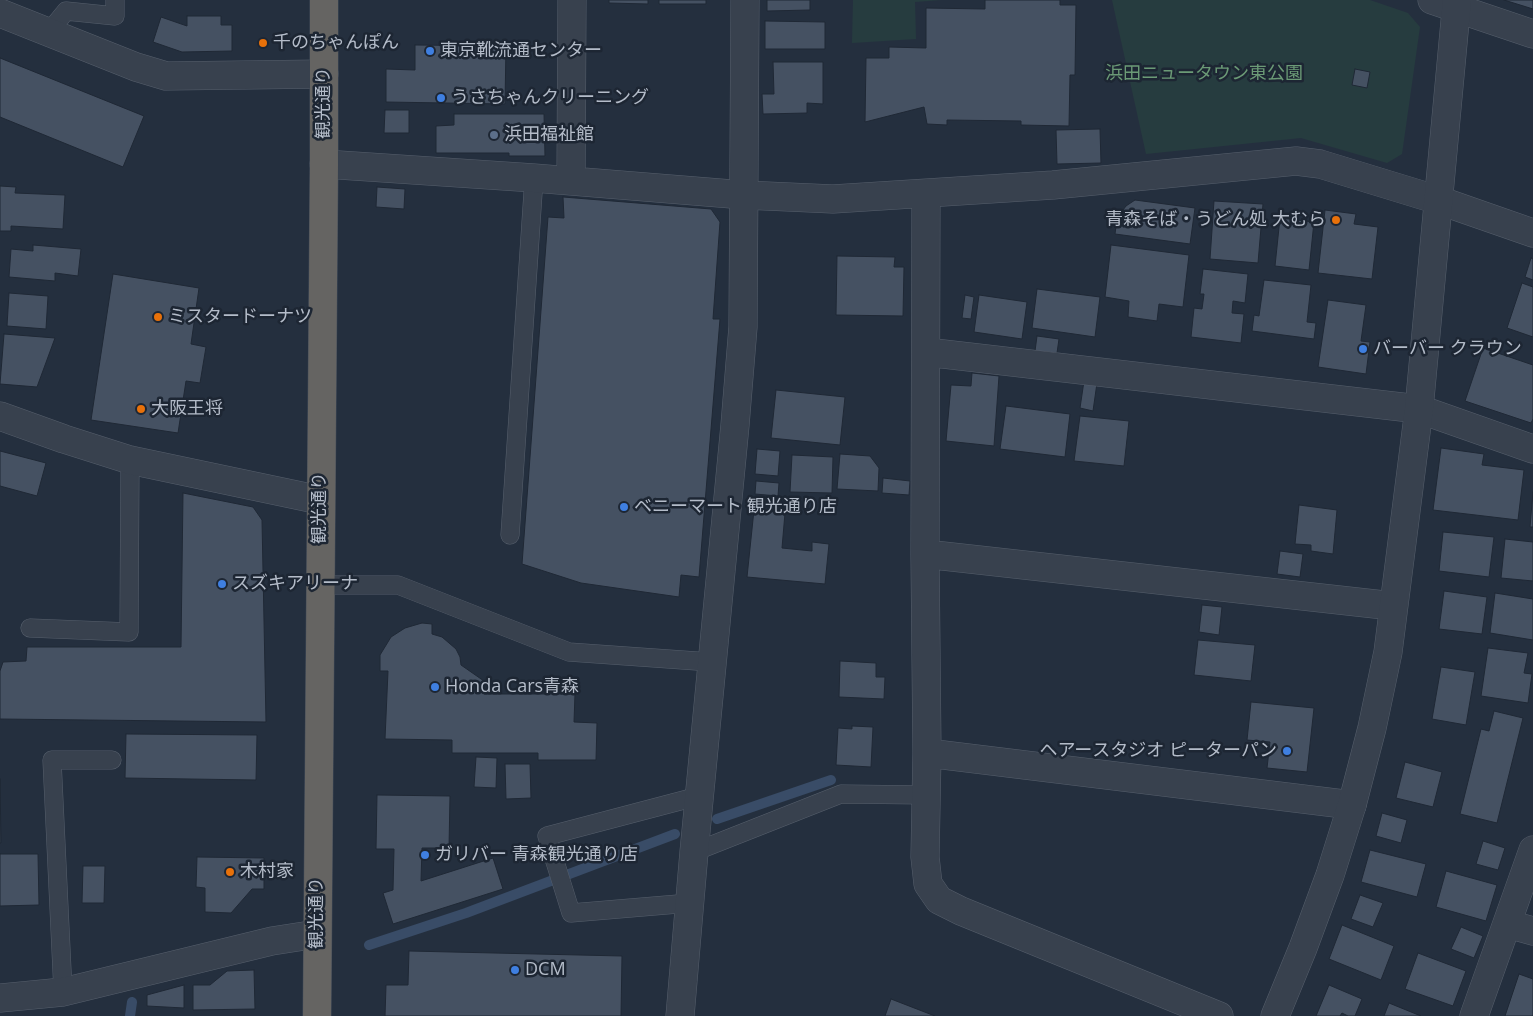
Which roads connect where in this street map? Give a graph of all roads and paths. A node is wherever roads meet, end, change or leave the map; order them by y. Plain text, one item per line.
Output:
1 (115, 0) edge
2 (324, 0) edge
3 (572, 0) edge
4 (745, 0) edge
5 (1448, 2) edge
6 (0, 13) edge
7 (48, 33) junction
8 (1533, 34) edge
9 (324, 74) junction
10 (324, 164) junction
11 (534, 178) junction
12 (571, 181) junction
13 (744, 195) junction
14 (926, 195) junction
15 (1438, 200) junction
16 (1533, 234) edge
17 (926, 352) junction
18 (1419, 409) junction
19 (0, 416) edge
20 (1533, 449) edge
21 (130, 460) junction
22 (320, 500) junction
23 (510, 535) dead end
24 (925, 554) junction
25 (320, 585) junction
26 (1393, 606) junction
27 (30, 628) dead end
28 (711, 662) junction
29 (927, 753) junction
30 (112, 760) dead end
31 (926, 795) junction
32 (699, 796) junction
33 (1352, 805) junction
34 (1533, 850) edge
35 (694, 852) junction
36 (690, 903) junction
37 (1520, 928) edge
38 (317, 934) junction
39 (0, 998) edge
40 (61, 1004) edge
41 (317, 1016) edge
42 (680, 1016) edge
43 (1219, 1016) edge
44 (1275, 1016) edge
45 (1474, 1016) edge

1 - 7 lane
2 - 9 highway, 観光通り
3 - 12 street
4 - 13 street
5 - 8 street
5 - 15 street
6 - 7 street
7 - 9 street
9 - 10 highway, 観光通り
10 - 11 street
10 - 22 highway, 観光通り
11 - 12 street
11 - 23 lane
12 - 13 street
13 - 14 street
13 - 28 street
14 - 15 street
14 - 17 street
15 - 16 street
15 - 18 street
17 - 18 street
17 - 24 street
18 - 20 street
18 - 26 street
19 - 21 street
21 - 22 street
21 - 27 lane
22 - 25 highway, 観光通り
24 - 26 street
24 - 29 street
25 - 28 lane
25 - 38 highway, 観光通り
26 - 33 street
28 - 32 street
29 - 31 street
29 - 33 street
30 - 40 lane
31 - 35 lane
31 - 43 street
32 - 35 street
32 - 36 lane
33 - 44 street
34 - 37 street
35 - 36 street
36 - 42 street
37 - 45 street
38 - 40 street
38 - 41 highway, 観光通り
39 - 40 street

